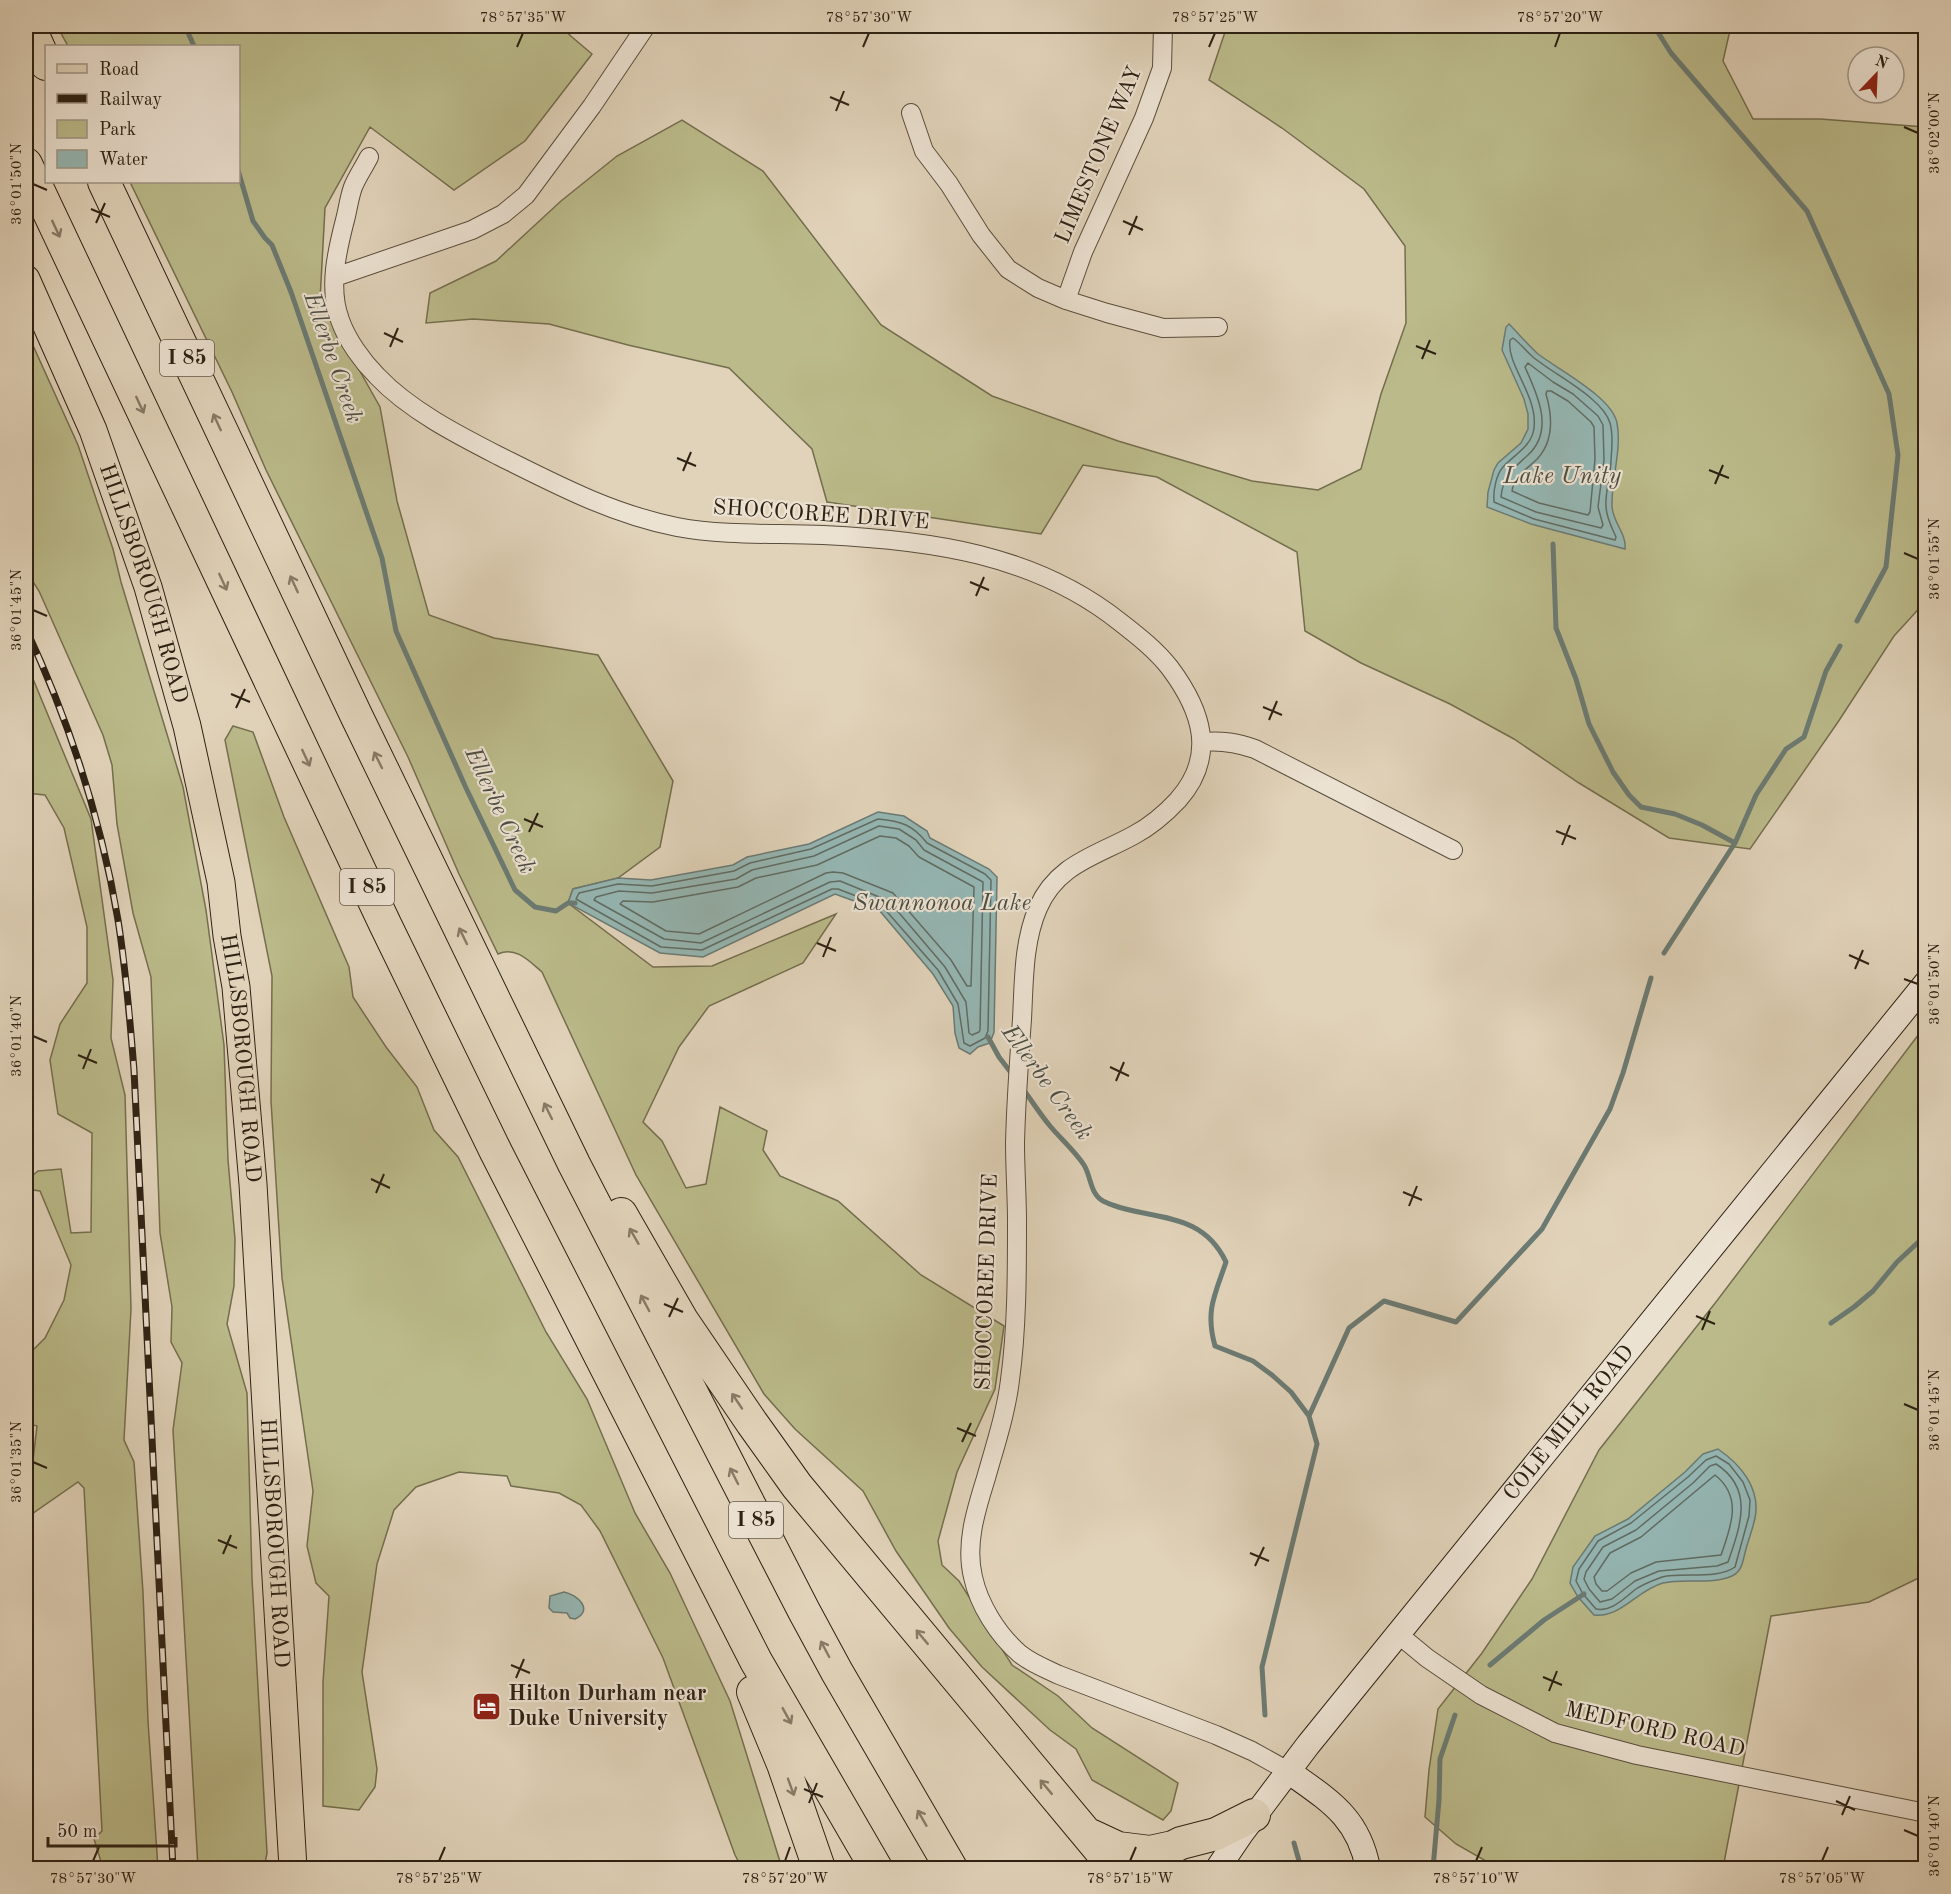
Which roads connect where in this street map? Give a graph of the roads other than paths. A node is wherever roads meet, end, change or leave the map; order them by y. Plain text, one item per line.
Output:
1 (29, 26) edge
2 (646, 26) edge
3 (1163, 26) edge
4 (45, 62) edge
5 (911, 113) dead end
6 (369, 157) dead end
7 (26, 164) edge
8 (104, 183) edge
9 (334, 277) junction
10 (26, 279) edge
11 (1066, 300) junction
12 (1218, 327) dead end
13 (1203, 742) junction
14 (1453, 850) dead end
15 (1926, 983) edge
16 (574, 1164) junction
17 (721, 1590) junction
18 (1398, 1634) junction
19 (1288, 1771) junction
20 (1926, 1813) edge
21 (1254, 1815) junction
22 (1083, 1832) junction
23 (293, 1869) edge
24 (819, 1869) edge
25 (876, 1869) edge
26 (951, 1869) edge
27 (1115, 1869) edge
28 (1218, 1869) edge
29 (1368, 1869) edge

1 - 4 highway
2 - 9 street
3 - 11 street, LIMESTONE WAY
5 - 11 street
6 - 9 street, SHOCCOREE DRIVE
7 -> 17 highway, I 85
16 -> 8 highway, I 85
9 - 13 street, SHOCCOREE DRIVE
10 - 23 main road, HILLSBOROUGH ROAD
11 - 12 street
13 - 14 street
13 - 19 street, SHOCCOREE DRIVE
15 - 18 street, COLE MILL ROAD
22 -> 16 highway
26 -> 16 highway, I 85
17 -> 24 highway
17 -> 25 highway, I 85
18 - 19 street, COLE MILL ROAD
18 - 20 street, MEDFORD ROAD
19 - 21 street, COLE MILL ROAD
19 - 29 street
21 - 22 highway
21 - 28 street, COLE MILL ROAD
22 - 27 highway

